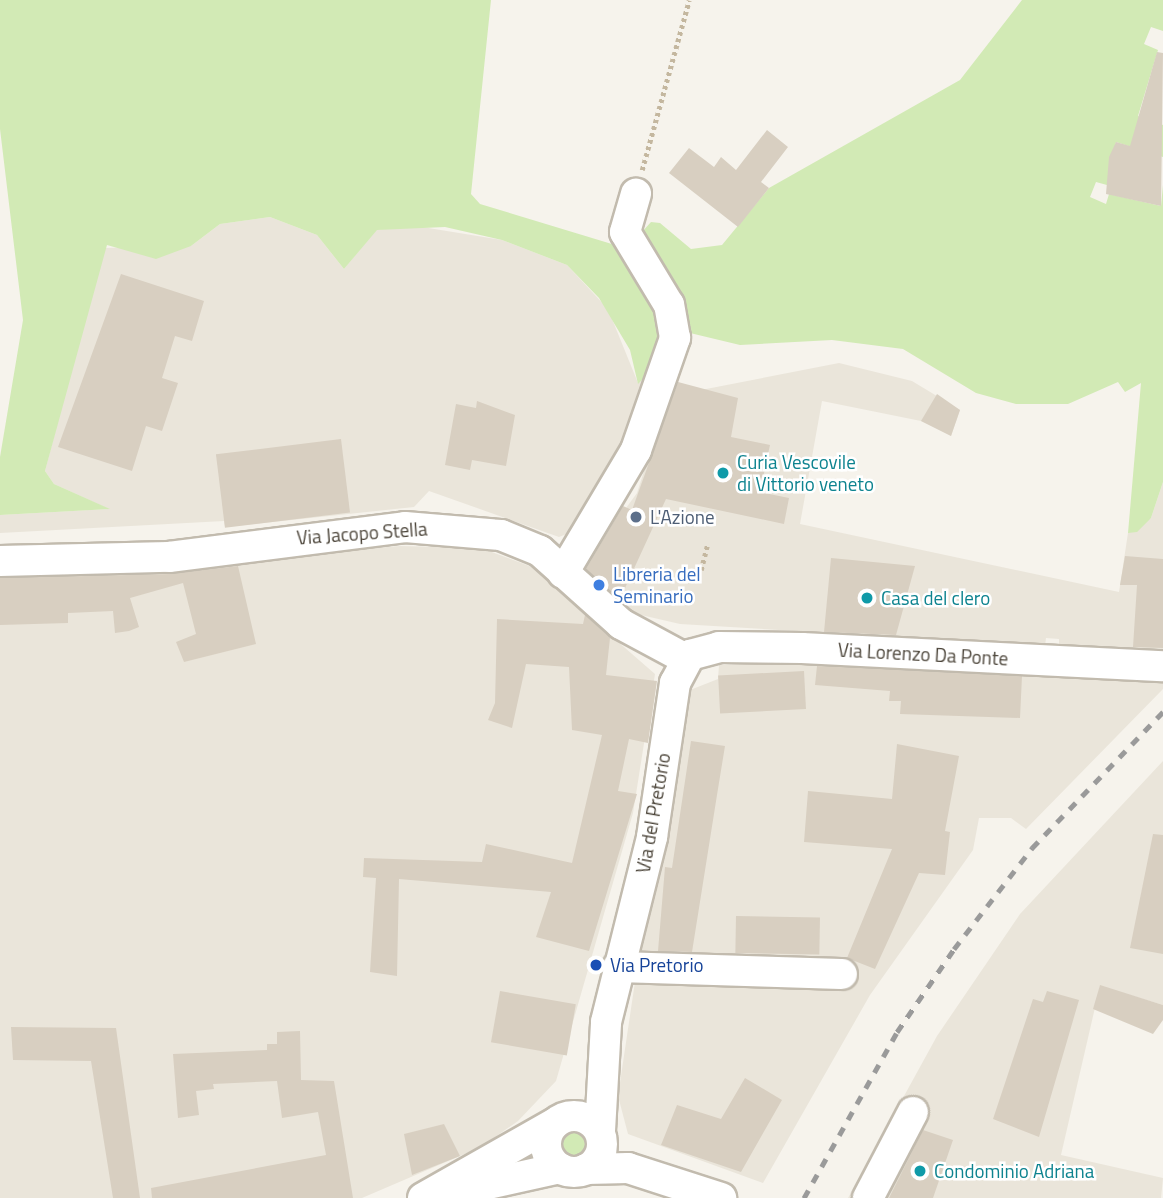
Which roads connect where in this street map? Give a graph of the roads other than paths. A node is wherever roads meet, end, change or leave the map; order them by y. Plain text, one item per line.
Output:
1 (636, 194) dead end
2 (0, 561) edge
3 (564, 573) junction
4 (686, 659) junction
5 (1163, 666) edge
6 (618, 967) junction
7 (842, 974) dead end
8 (606, 1022) junction
9 (913, 1112) dead end
10 (558, 1121) junction
11 (600, 1131) junction
12 (573, 1169) junction
13 (422, 1198) edge
14 (430, 1198) edge
15 (721, 1198) edge
16 (868, 1198) edge

1 - 3 street
2 - 3 street, Via Jacopo Stella
3 - 4 street, Via Jacopo Stella
4 - 5 street, Via Lorenzo Da Ponte
4 - 6 street, Via del Pretorio
6 - 7 street
6 - 8 street, Via del Pretorio
8 - 10 street, Via del Pretorio
8 - 11 street, Via del Pretorio
9 - 16 street
10 - 11 street
10 - 12 street
10 - 13 street
11 - 12 street
12 - 14 street
12 - 15 street

